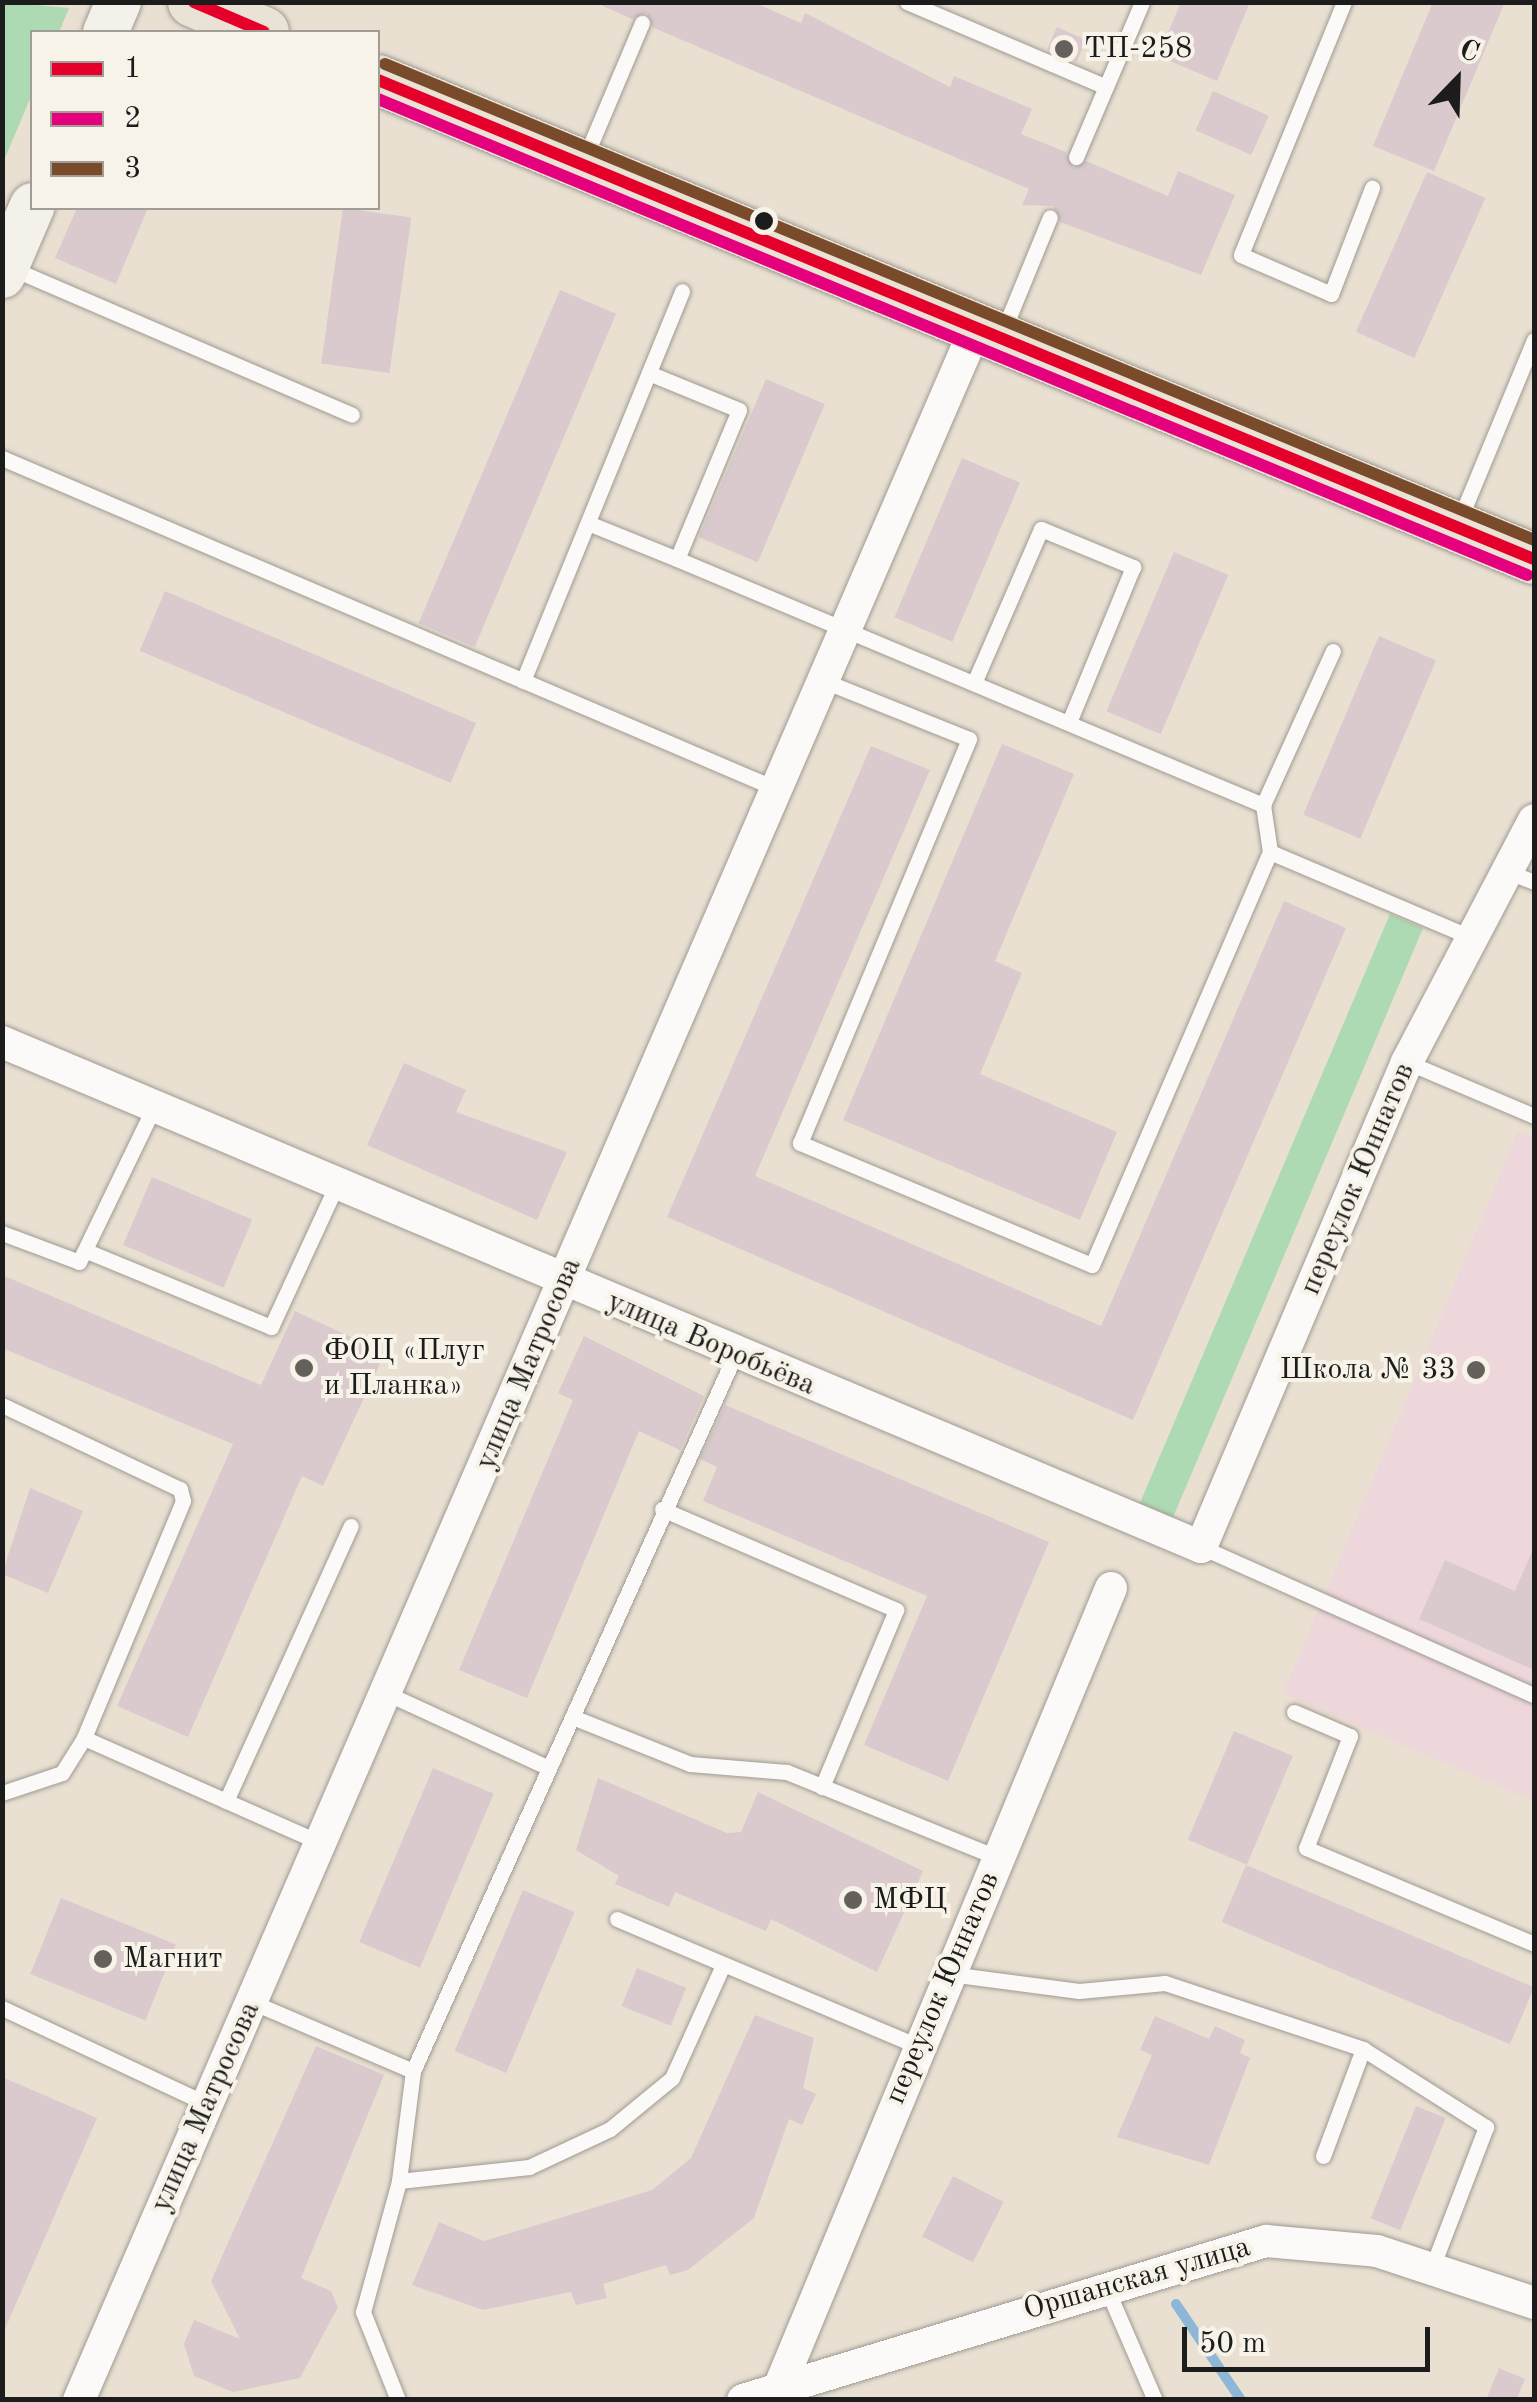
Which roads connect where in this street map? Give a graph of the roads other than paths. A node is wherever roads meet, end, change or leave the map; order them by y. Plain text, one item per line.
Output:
1 (118, 2) edge
2 (193, 2) edge
3 (907, 2) edge
4 (1142, 2) edge
5 (1344, 2) edge
6 (642, 23) dead end
7 (106, 30) edge
8 (259, 30) edge
9 (380, 81) edge
10 (1106, 87) junction
11 (1076, 157) dead end
12 (583, 164) junction
13 (1372, 188) dead end
14 (30, 209) edge
15 (1050, 217) dead end
16 (4, 269) edge
17 (682, 291) dead end
18 (988, 332) junction
19 (1534, 340) edge
20 (649, 373) junction
21 (352, 415) dead end
22 (2, 458) edge
23 (588, 523) junction
24 (1457, 524) junction
25 (1534, 559) edge
26 (677, 560) junction
27 (845, 630) junction
28 (1333, 651) dead end
29 (523, 681) junction
30 (824, 681) junction
31 (974, 683) junction
32 (1069, 722) junction
33 (777, 789) junction
34 (1262, 805) junction
35 (1534, 820) edge
36 (1270, 852) junction
37 (1523, 877) edge
38 (1476, 939) junction
39 (2, 1042) edge
40 (1407, 1062) junction
41 (154, 1107) junction
42 (1534, 1116) edge
43 (337, 1184) junction
44 (2, 1233) edge
45 (89, 1252) junction
46 (564, 1281) junction
47 (735, 1355) junction
48 (2, 1405) edge
49 (662, 1509) junction
50 (351, 1526) dead end
51 (1201, 1547) junction
52 (1111, 1588) dead end
53 (386, 1693) junction
54 (1534, 1694) edge
55 (1294, 1712) dead end
56 (575, 1718) junction
57 (84, 1738) junction
58 (547, 1767) junction
59 (2, 1782) edge
60 (822, 1787) junction
61 (11, 1792) edge
62 (226, 1801) junction
63 (321, 1844) junction
64 (998, 1858) junction
65 (617, 1919) dead end
66 (1534, 1944) edge
67 (723, 1966) junction
68 (946, 1973) junction
69 (252, 2002) junction
70 (2, 2008) edge
71 (917, 2046) junction
72 (1363, 2049) junction
73 (412, 2070) junction
74 (208, 2104) junction
75 (1323, 2156) dead end
76 (398, 2180) junction
77 (1433, 2265) junction
78 (1106, 2286) junction
79 (1534, 2303) edge
80 (778, 2388) junction
81 (79, 2400) edge
82 (398, 2400) edge
83 (743, 2400) edge
84 (1156, 2400) edge

1 - 7 street
2 - 8 main road
3 - 10 lane
4 - 10 lane
5 - 13 lane
6 - 12 lane
9 - 12 main road
10 - 11 lane
12 - 18 main road
14 - 16 street
15 - 18 lane
16 - 21 lane
17 - 20 lane
18 - 24 main road
18 - 27 street, улица Матросова
19 - 24 lane
20 - 23 lane
20 - 26 lane
22 - 29 lane
23 - 26 lane
23 - 29 lane
24 - 25 main road
26 - 27 lane
27 - 30 street, улица Матросова
27 - 31 lane
28 - 34 lane
29 - 33 lane
30 - 33 street, улица Матросова
30 - 36 lane
31 - 32 lane
31 - 32 lane
32 - 34 lane
33 - 46 street, улица Матросова
34 - 36 lane
35 - 37 street, переулок Юннатов
36 - 38 lane
37 - 38 street, переулок Юннатов
38 - 40 street, переулок Юннатов
39 - 41 street, улица Воробьёва
40 - 42 lane
40 - 51 street, переулок Юннатов
41 - 43 street, улица Воробьёва
41 - 45 lane
43 - 45 lane
43 - 46 street, улица Воробьёва
44 - 45 lane
46 - 47 street, улица Воробьёва
46 - 53 street, улица Матросова
47 - 49 lane
47 - 51 street, улица Воробьёва
48 - 57 lane
49 - 56 lane
49 - 60 lane
50 - 62 lane
51 - 54 lane
52 - 64 street, переулок Юннатов
53 - 58 lane
53 - 63 street, улица Матросова
55 - 66 lane
56 - 58 lane
56 - 60 lane
57 - 61 lane
57 - 62 lane
58 - 73 lane
59 - 61 lane
60 - 64 lane
62 - 63 lane
63 - 69 street, улица Матросова
64 - 68 street, переулок Юннатов
65 - 67 lane
67 - 71 lane
67 - 76 lane
68 - 71 street, переулок Юннатов
68 - 72 lane
69 - 73 lane
69 - 74 street, улица Матросова
70 - 74 lane
71 - 80 street, переулок Юннатов
72 - 75 lane
72 - 77 lane
73 - 76 lane
74 - 81 street, улица Матросова
76 - 82 lane
77 - 78 street, Оршанская улица
77 - 79 street, Оршанская улица
78 - 80 street, Оршанская улица
78 - 84 lane
80 - 83 street, Оршанская улица

